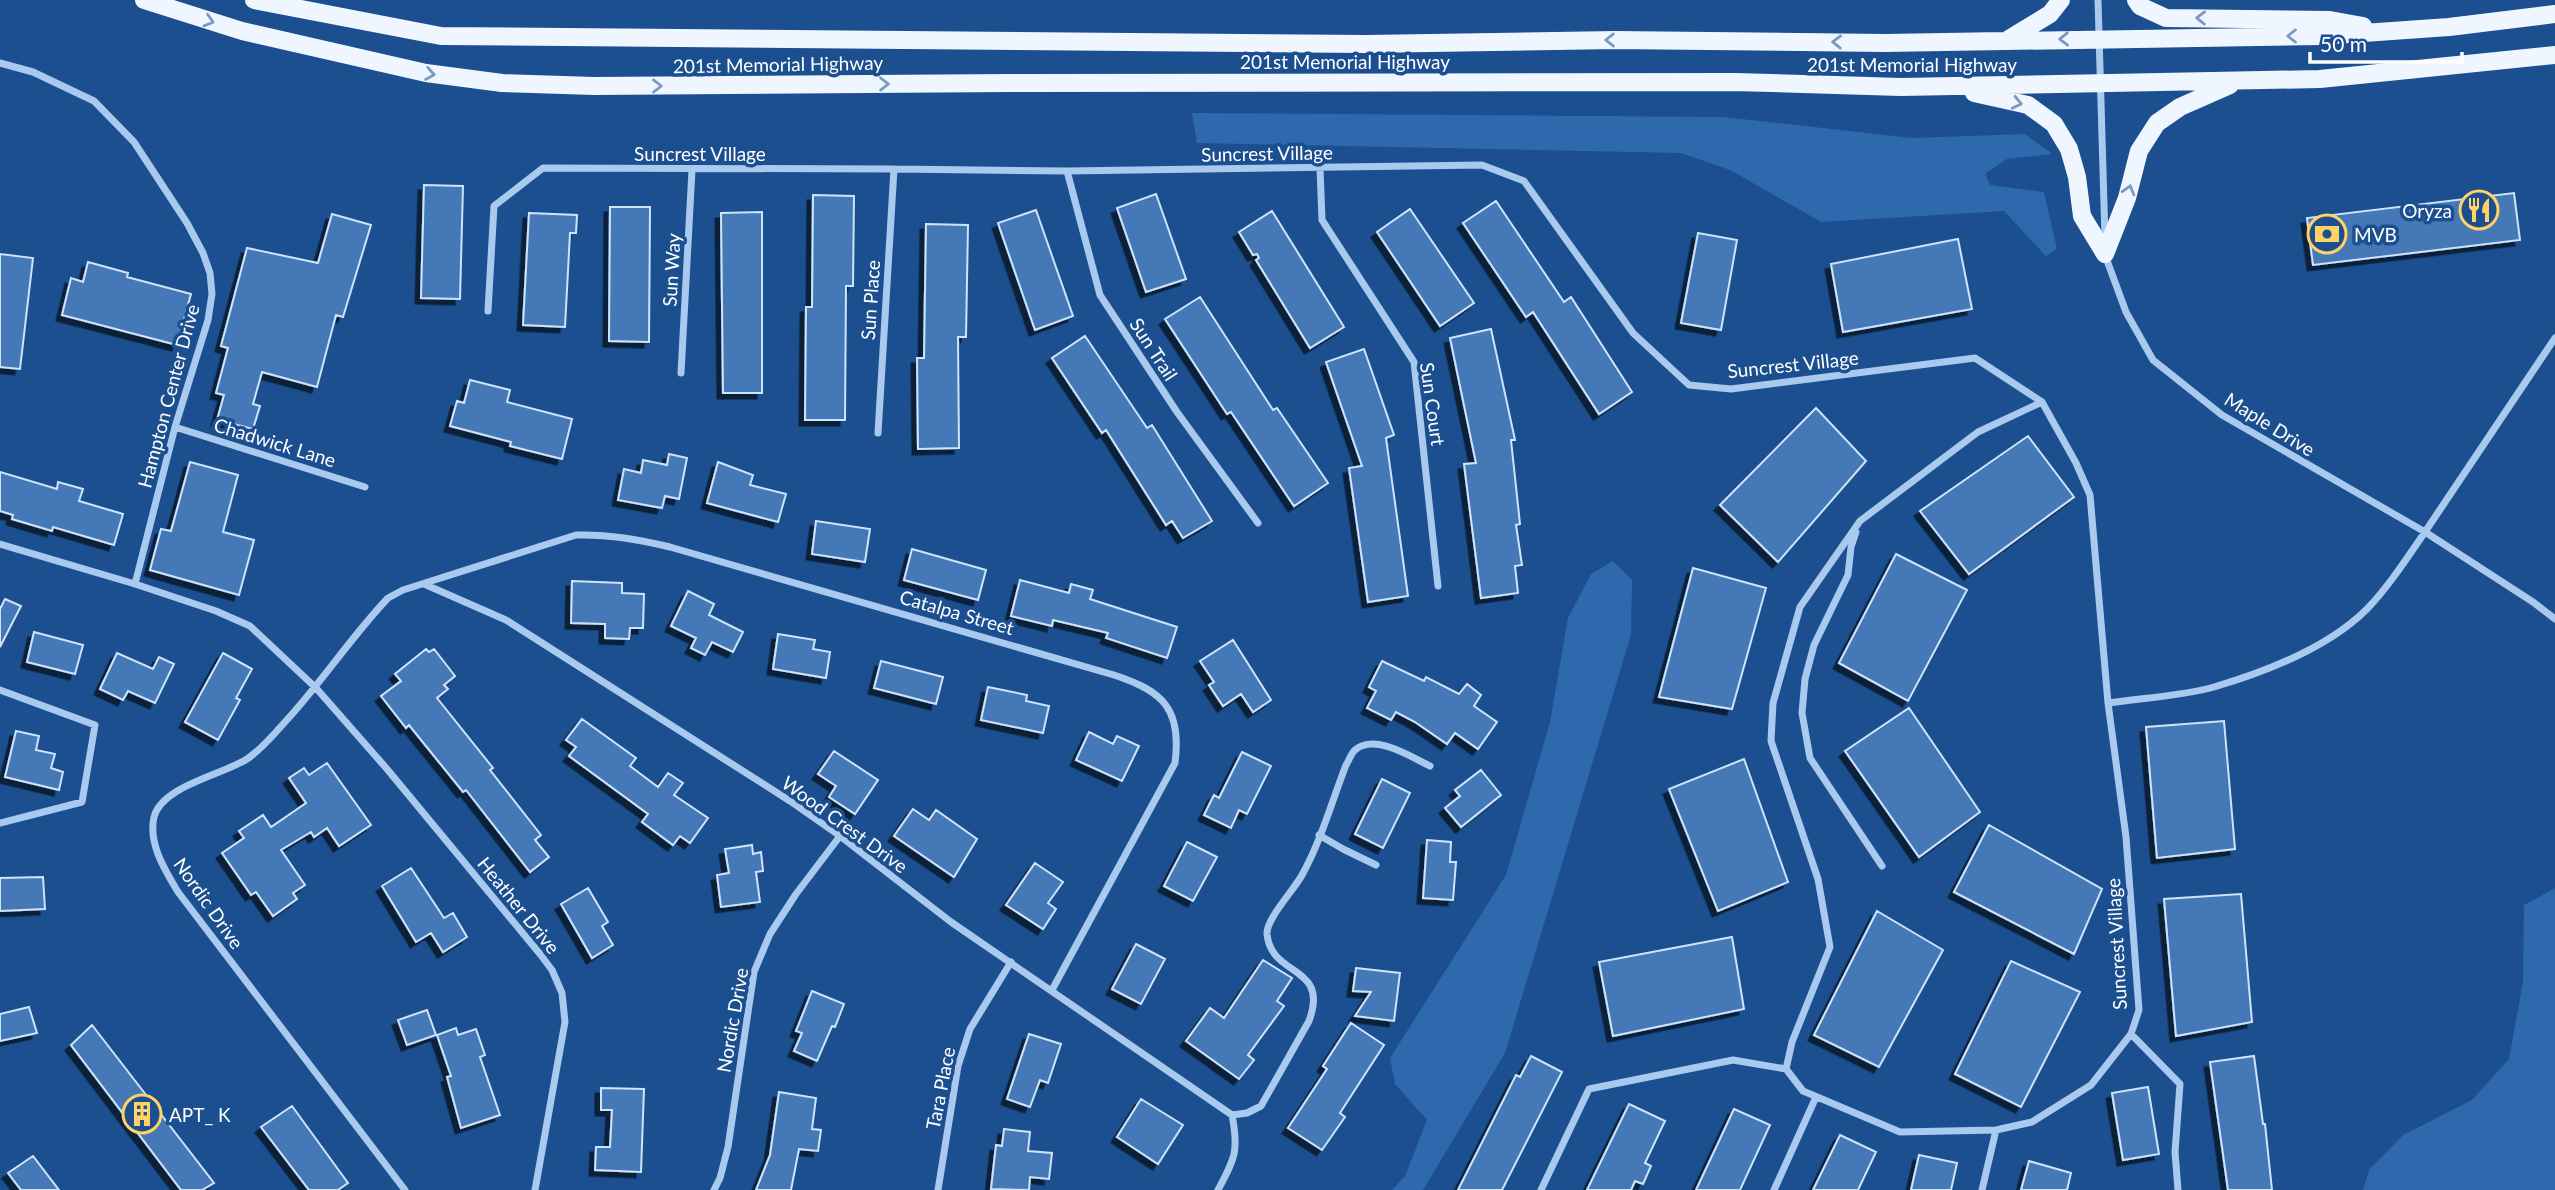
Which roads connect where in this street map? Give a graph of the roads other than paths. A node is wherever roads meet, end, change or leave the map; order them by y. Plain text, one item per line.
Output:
1 (144, 0) edge
2 (254, 0) edge
3 (2062, 0) edge
4 (2098, 0) edge
5 (2136, 0) edge
6 (2555, 13) edge
7 (2390, 31) junction
8 (2100, 38) junction
9 (2007, 40) junction
10 (2555, 55) edge
11 (0, 63) edge
12 (2239, 82) junction
13 (2102, 83) junction
14 (1901, 87) junction
15 (1320, 168) junction
16 (894, 169) junction
17 (692, 170) junction
18 (1067, 171) junction
19 (2105, 254) junction
20 (488, 311) dead end
21 (2555, 338) edge
22 (681, 373) dead end
23 (2042, 402) junction
24 (175, 427) junction
25 (878, 433) dead end
26 (365, 487) dead end
27 (1860, 521) junction
28 (1258, 523) dead end
29 (2425, 532) junction
30 (0, 544) edge
31 (135, 584) junction
32 (423, 584) junction
33 (1438, 586) dead end
34 (2555, 620) edge
35 (316, 688) junction
36 (0, 690) edge
37 (2108, 703) junction
38 (1430, 766) dead end
39 (0, 823) edge
40 (1320, 835) junction
41 (840, 836) junction
42 (1376, 864) dead end
43 (1882, 866) dead end
44 (1010, 962) junction
45 (1052, 990) junction
46 (2131, 1034) junction
47 (1786, 1069) junction
48 (1816, 1097) junction
49 (1232, 1115) junction
50 (1996, 1130) junction
51 (405, 1190) edge
52 (535, 1190) edge
53 (714, 1190) edge
54 (937, 1190) edge
55 (1218, 1190) edge
56 (1541, 1190) edge
57 (1774, 1190) edge
58 (1982, 1190) edge
59 (2178, 1190) edge

1 -> 14 main road, 201st Memorial Highway
9 -> 2 main road, 201st Memorial Highway
3 - 9 main road
4 - 8 street, Maple Drive
7 -> 5 main road
6 - 7 main road, 201st Memorial Highway
7 -> 8 main road, 201st Memorial Highway
8 -> 9 main road, 201st Memorial Highway
8 - 13 street, Maple Drive
10 - 12 main road, 201st Memorial Highway
11 - 24 street, Hampton Center Drive
12 - 13 main road, 201st Memorial Highway
19 -> 12 main road
13 - 14 main road, 201st Memorial Highway
13 - 19 street, Maple Drive
14 -> 19 main road
15 - 18 street, Suncrest Village
15 - 23 street, Suncrest Village
15 - 33 street, Sun Court
16 - 17 street, Suncrest Village
16 - 18 street, Suncrest Village
16 - 25 street, Sun Place
17 - 20 street, Suncrest Village
17 - 22 street, Sun Way
18 - 28 street, Sun Trail
19 - 29 street, Maple Drive
21 - 29 street
23 - 27 street
23 - 37 street, Suncrest Village
24 - 26 street, Chadwick Lane
24 - 31 street, Hampton Center Drive
27 - 43 street
27 - 47 street
29 - 34 street, Maple Drive
29 - 37 street
30 - 31 street, Heather Drive
31 - 35 street, Heather Drive
32 - 35 street, Nordic Drive
32 - 41 street, Wood Crest Drive
32 - 45 street, Catalpa Street
35 - 51 street, Nordic Drive
35 - 52 street, Heather Drive
36 - 39 street
37 - 46 street, Suncrest Village
38 - 40 street
40 - 42 street
40 - 49 street
41 - 44 street, Wood Crest Drive
41 - 53 street, Nordic Drive
44 - 45 street, Wood Crest Drive
44 - 54 street, Tara Place
45 - 49 street, Wood Crest Drive
46 - 50 street, Suncrest Village
46 - 59 street
47 - 48 street, Suncrest Village
47 - 56 street
48 - 50 street, Suncrest Village
48 - 57 street
49 - 55 street
50 - 58 street

